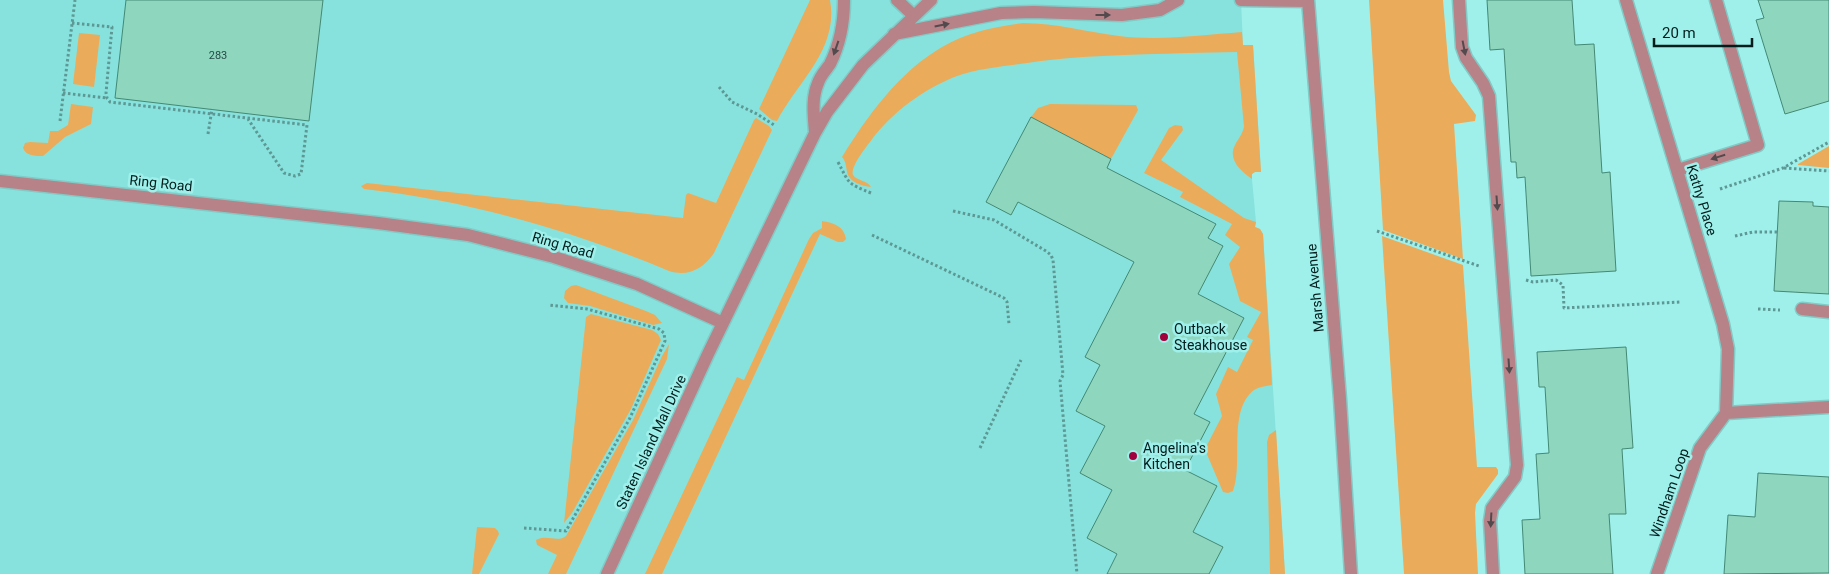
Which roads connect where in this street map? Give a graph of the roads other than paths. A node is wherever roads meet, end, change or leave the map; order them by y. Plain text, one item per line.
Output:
1 (844, 0) edge
2 (896, 0) edge
3 (930, 0) edge
4 (1178, 0) edge
5 (1241, 0) edge
6 (1459, 0) edge
7 (1626, 0) edge
8 (1716, 0) edge
9 (1308, 1) edge
10 (914, 16) junction
11 (894, 34) junction
12 (815, 133) junction
13 (1678, 170) junction
14 (0, 181) edge
15 (1802, 309) dead end
16 (1829, 312) edge
17 (723, 323) junction
18 (1829, 407) edge
19 (1726, 413) junction
20 (607, 574) edge
21 (1351, 574) edge
22 (1493, 574) edge
23 (1657, 574) edge

1 -> 12 street
2 - 10 street
3 - 10 street
11 -> 4 street
5 - 9 street
6 -> 22 street
7 - 13 street, Kathy Place
8 -> 13 street
9 - 21 street, Marsh Avenue
10 - 11 street
11 - 12 street
12 - 17 street
13 - 19 street, Kathy Place
14 - 17 street, Ring Road
15 - 16 street
17 - 20 street, Staten Island Mall Drive
18 - 19 street
19 - 23 street, Windham Loop

